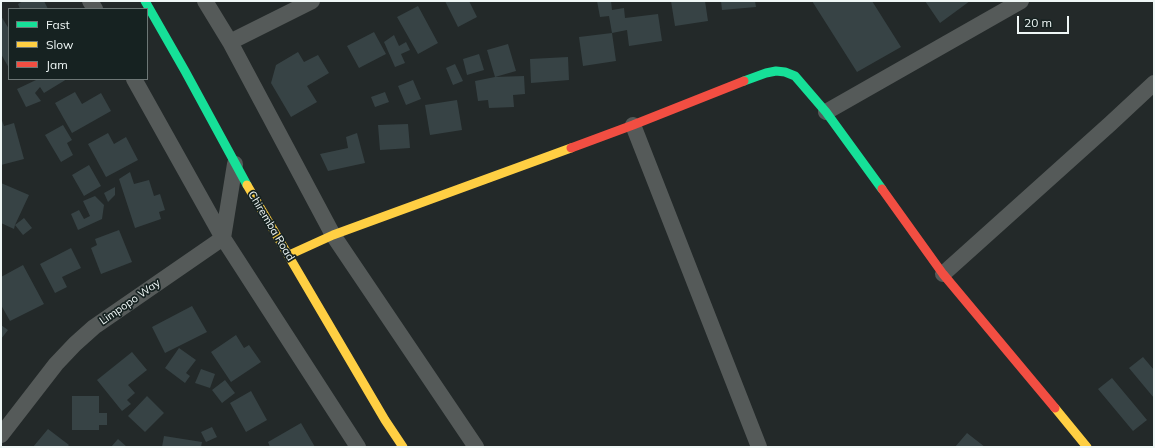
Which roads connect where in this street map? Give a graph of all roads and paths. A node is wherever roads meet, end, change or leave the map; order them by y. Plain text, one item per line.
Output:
1 (145, 1) edge
2 (205, 1) edge
3 (312, 1) edge
4 (1021, 1) edge
5 (230, 42) junction
6 (135, 80) edge
7 (1154, 83) edge
8 (826, 112) junction
9 (633, 125) junction
10 (235, 164) junction
11 (333, 235) junction
12 (223, 238) junction
13 (289, 255) junction
14 (943, 274) junction
15 (1, 436) edge
16 (358, 447) edge
17 (403, 447) edge
18 (476, 447) edge
19 (759, 447) edge
20 (1087, 447) edge

1 - 10 street, Chiremba Road
2 - 5 street
3 - 5 street
4 - 8 street
5 - 11 street
6 - 12 street
7 - 14 street
8 - 9 street
8 - 14 street
9 - 11 street
9 - 19 street
10 - 12 street
10 - 13 street, Chiremba Road
11 - 13 street
11 - 18 street
12 - 15 street, Limpopo Way
12 - 16 street
13 - 17 street, Chiremba Road
14 - 20 street

